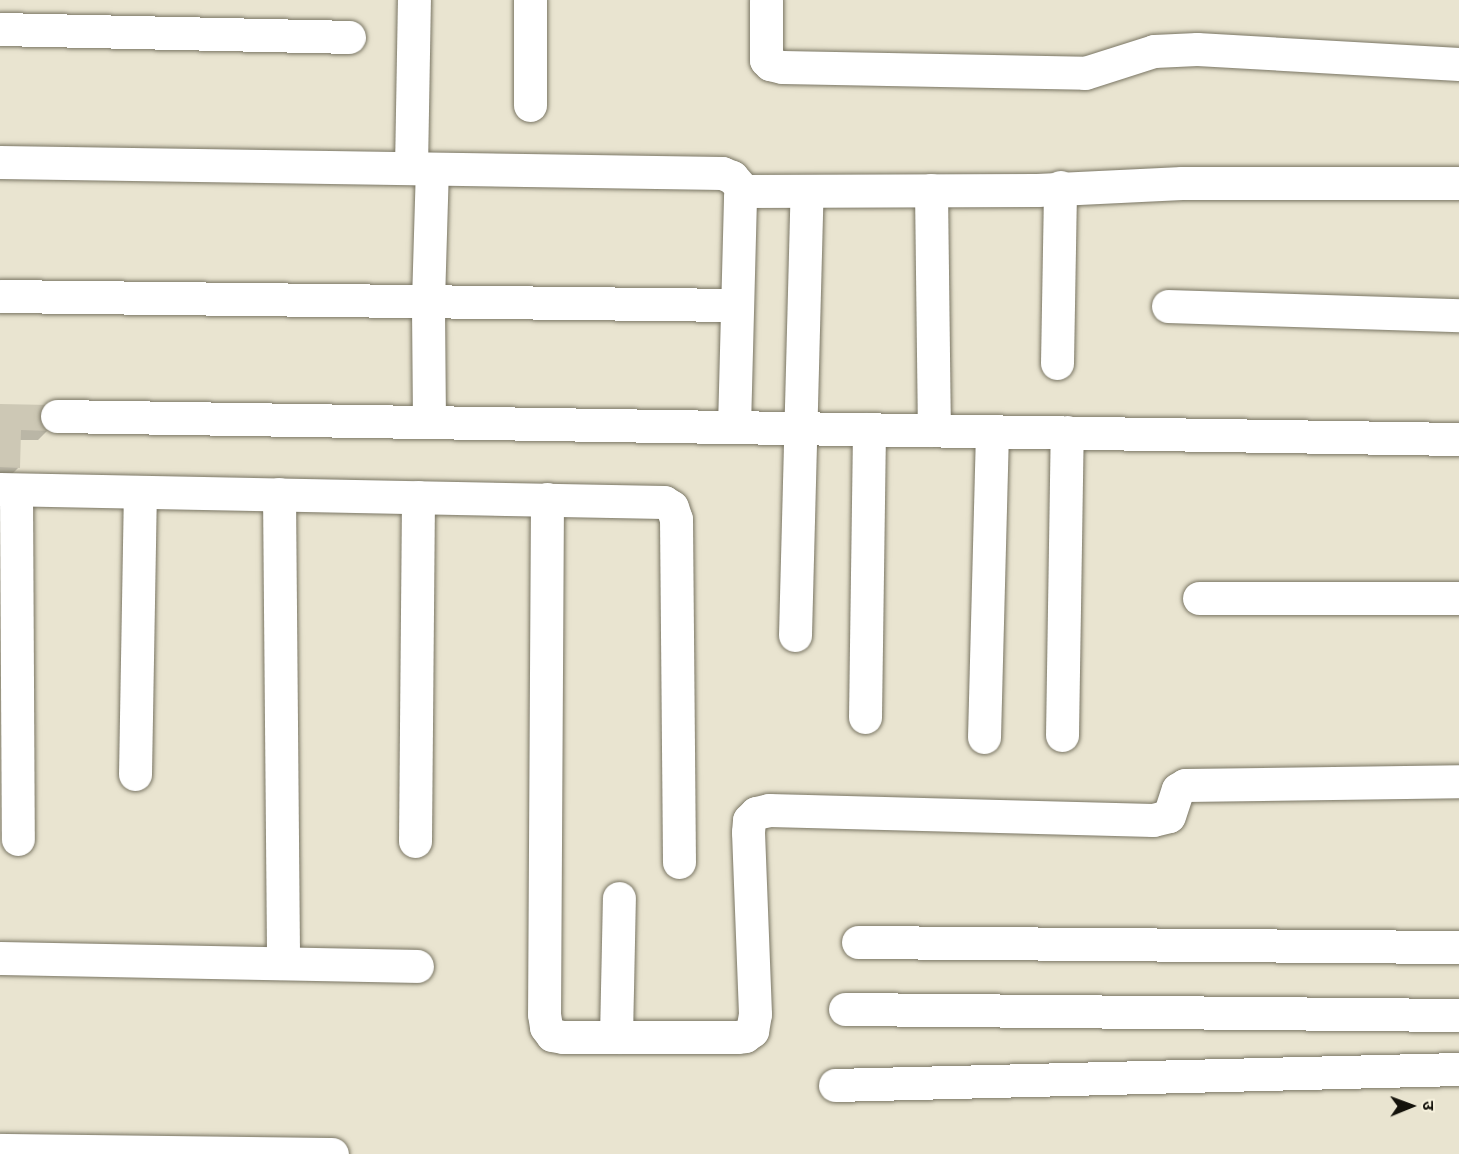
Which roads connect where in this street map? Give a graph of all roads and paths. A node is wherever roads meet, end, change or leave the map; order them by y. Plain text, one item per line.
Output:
1 (414, 0) edge
2 (530, 0) edge
3 (766, 0) edge
4 (0, 29) edge
5 (349, 38) dead end
6 (1459, 64) edge
7 (530, 105) dead end
8 (0, 162) edge
9 (421, 168) junction
10 (1459, 183) edge
11 (1060, 187) junction
12 (931, 190) junction
13 (744, 191) junction
14 (807, 191) junction
15 (0, 296) edge
16 (428, 301) junction
17 (737, 305) junction
18 (1168, 306) dead end
19 (1459, 315) edge
20 (1057, 363) dead end
21 (57, 416) dead end
22 (429, 422) junction
23 (734, 427) junction
24 (802, 428) junction
25 (869, 429) junction
26 (934, 430) junction
27 (992, 431) junction
28 (1067, 432) junction
29 (1459, 439) edge
30 (8, 489) edge
31 (140, 492) junction
32 (279, 494) junction
33 (418, 497) junction
34 (547, 499) junction
35 (1198, 598) dead end
36 (1459, 598) edge
37 (795, 635) dead end
38 (865, 717) dead end
39 (1062, 735) dead end
40 (984, 737) dead end
41 (135, 774) dead end
42 (1459, 781) edge
43 (18, 838) dead end
44 (415, 841) dead end
45 (679, 862) dead end
46 (619, 898) dead end
47 (858, 942) dead end
48 (1459, 947) edge
49 (0, 958) edge
50 (284, 963) junction
51 (417, 966) dead end
52 (845, 1009) dead end
53 (1459, 1015) edge
54 (616, 1037) junction
55 (1459, 1069) edge
56 (835, 1085) dead end
57 (0, 1150) edge
58 (332, 1154) edge

1 - 9 street
2 - 7 street
3 - 6 street
4 - 5 street
8 - 9 street
9 - 13 street
9 - 16 street
10 - 11 street
11 - 12 street
11 - 20 street
12 - 14 street
12 - 26 street
13 - 14 street
13 - 17 street
14 - 24 street
15 - 16 street
16 - 17 street
16 - 22 street
17 - 23 street
18 - 19 street
21 - 22 street
22 - 23 street
23 - 24 street
24 - 25 street
24 - 37 street
25 - 26 street
25 - 38 street
26 - 27 street
27 - 28 street
27 - 40 street
28 - 29 street
28 - 39 street
30 - 31 street
30 - 43 street
31 - 32 street
31 - 41 street
32 - 33 street
32 - 50 street
33 - 34 street
33 - 44 street
34 - 45 street
34 - 54 street
35 - 36 street
42 - 54 street
46 - 54 street
47 - 48 street
49 - 50 street
50 - 51 street
52 - 53 street
55 - 56 street
57 - 58 street

